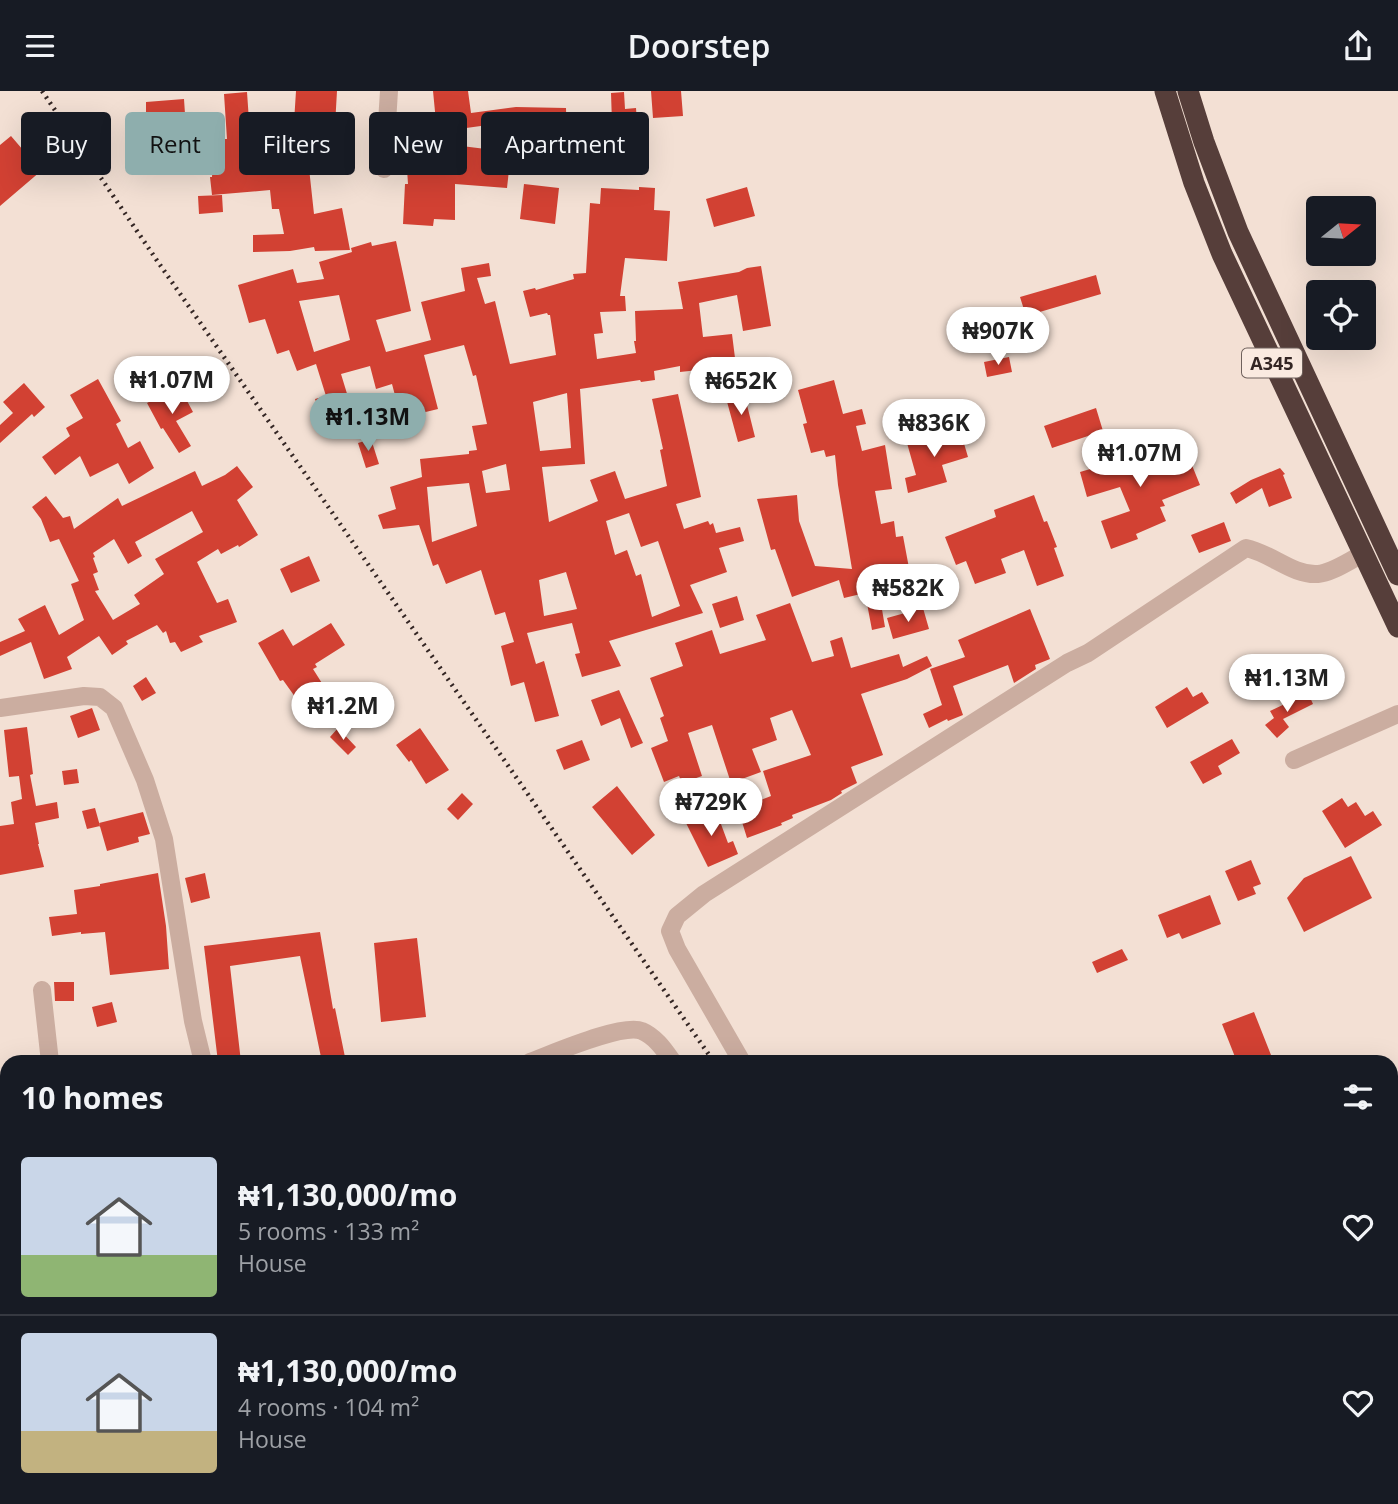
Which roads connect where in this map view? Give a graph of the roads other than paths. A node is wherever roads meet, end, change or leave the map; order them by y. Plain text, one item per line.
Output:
1 (389, 91) edge
2 (1166, 91) edge
3 (1188, 91) edge
4 (388, 112) edge
5 (1363, 554) junction
6 (1398, 575) edge
7 (1398, 627) edge
8 (0, 708) edge
9 (1398, 714) edge
10 (1294, 760) dead end
11 (42, 990) dead end
12 (49, 1055) edge
13 (201, 1055) edge
14 (549, 1055) edge
15 (668, 1055) edge
16 (738, 1055) edge

1 - 4 street
2 - 5 highway, A345
3 - 6 highway, A345
5 - 7 highway, A345
5 - 16 street
8 - 13 street
9 - 10 street
11 - 12 street
14 - 15 street

